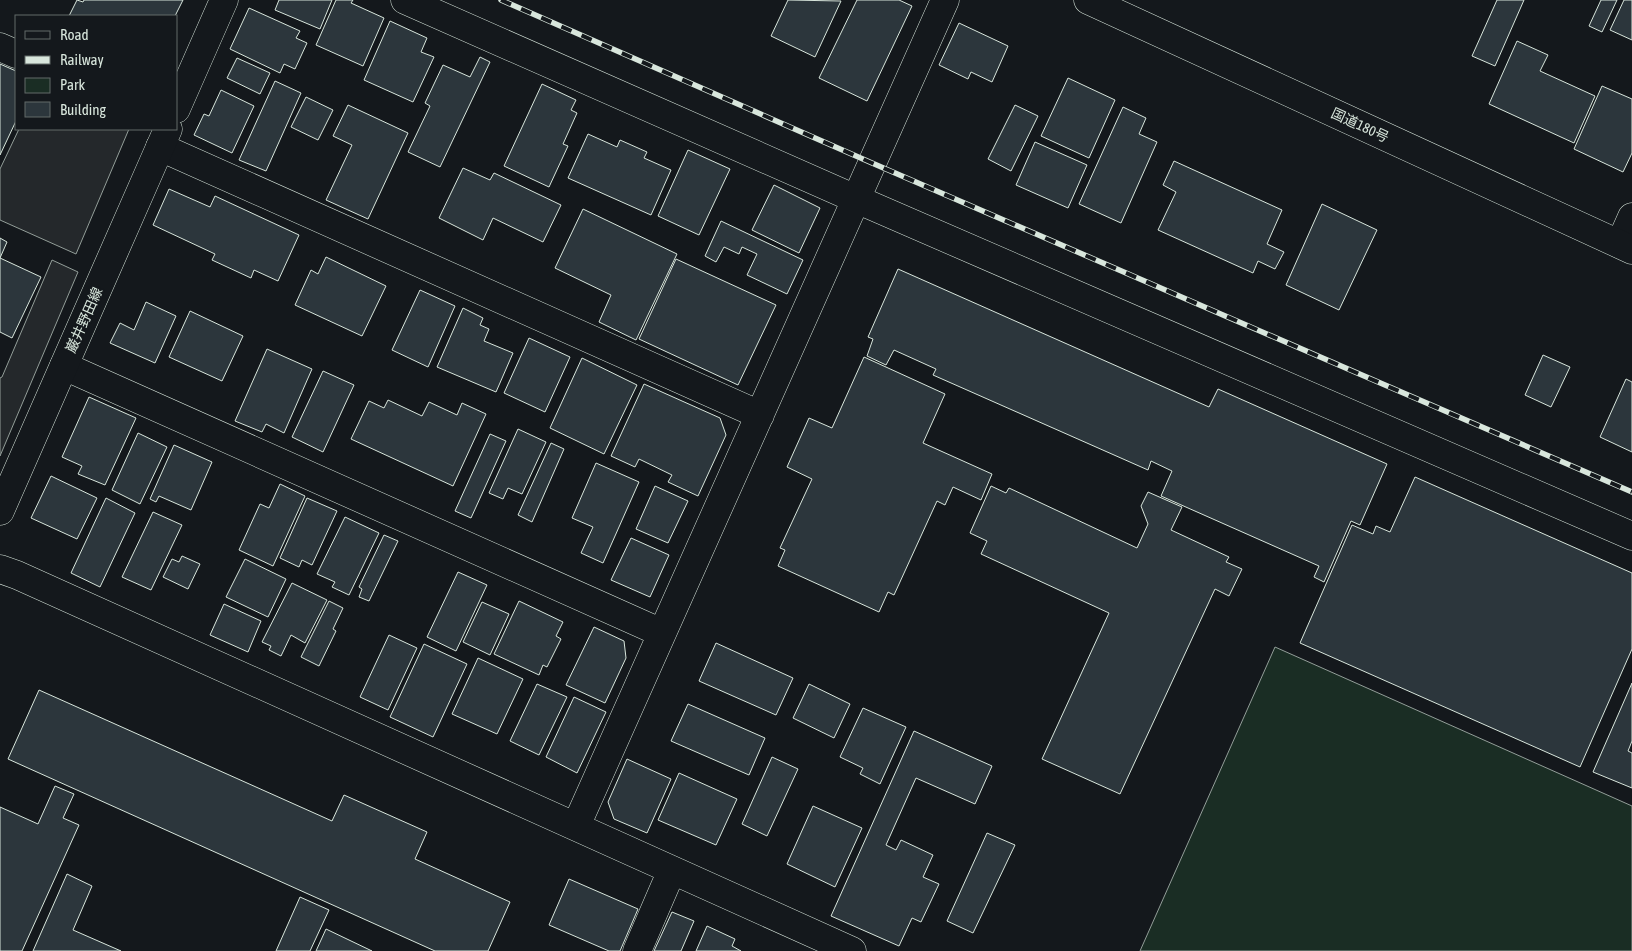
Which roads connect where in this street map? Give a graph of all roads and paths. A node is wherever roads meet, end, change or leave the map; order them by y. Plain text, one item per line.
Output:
1 (224, 0) edge
2 (405, 0) edge
3 (945, 0) edge
4 (1088, 0) edge
5 (0, 47) edge
6 (15, 54) edge
7 (178, 104) edge
8 (164, 138) edge
9 (856, 200) junction
10 (1632, 217) edge
11 (1626, 247) edge
12 (64, 366) junction
13 (760, 415) junction
14 (0, 511) edge
15 (1632, 536) edge
16 (0, 569) edge
17 (662, 633) junction
18 (576, 826) junction
19 (672, 870) junction
20 (637, 951) edge
21 (852, 951) edge

1 - 7 main road
2 - 9 main road
3 - 9 main road
4 - 11 main road, 国道180号
5 - 6 main road
8 - 12 main road, 巌井野田線
8 - 13 main road
9 - 13 main road
9 - 15 main road
10 - 11 main road
12 - 14 main road, 巌井野田線
12 - 17 main road
13 - 17 main road
16 - 18 main road
17 - 18 main road
18 - 19 main road
19 - 20 main road
19 - 21 main road

